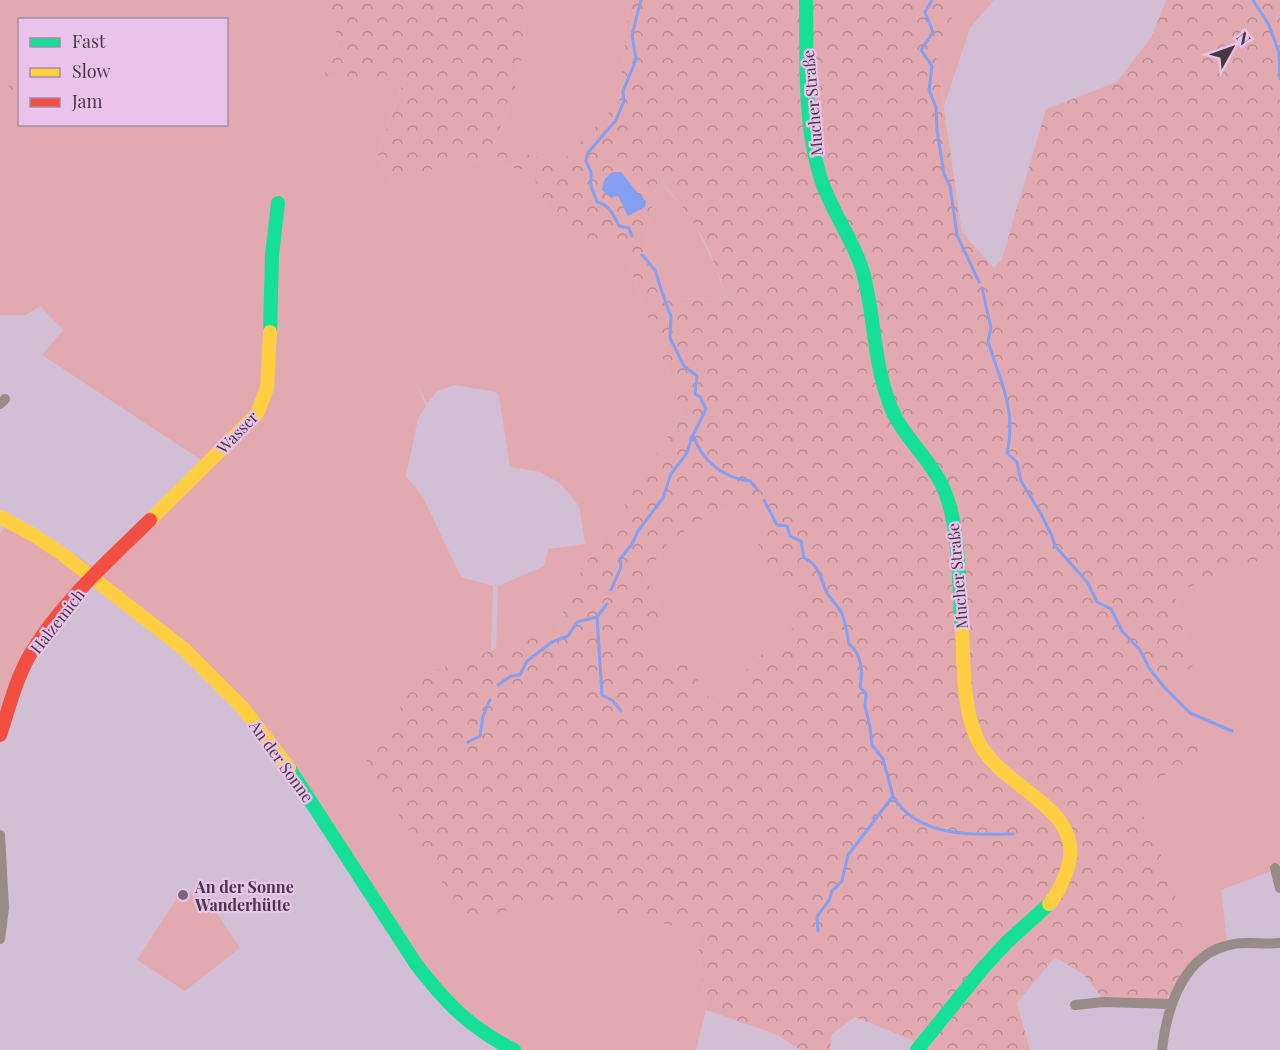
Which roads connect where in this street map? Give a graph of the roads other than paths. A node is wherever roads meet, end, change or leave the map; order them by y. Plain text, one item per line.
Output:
1 (806, 0) edge
2 (278, 203) dead end
3 (0, 517) edge
4 (93, 577) junction
5 (0, 735) edge
6 (0, 835) edge
7 (1275, 868) dead end
8 (1280, 888) edge
9 (0, 939) edge
10 (1280, 943) edge
11 (1171, 1004) junction
12 (1075, 1005) dead end
13 (514, 1050) edge
14 (917, 1050) edge
15 (1162, 1050) edge

1 - 14 street, Mucher Straße
2 - 4 street, Wasser
3 - 4 street, An der Sonne
4 - 5 street, Halzemich
4 - 13 street, An der Sonne
6 - 9 street
7 - 8 street
10 - 11 street
11 - 12 street
11 - 15 street

